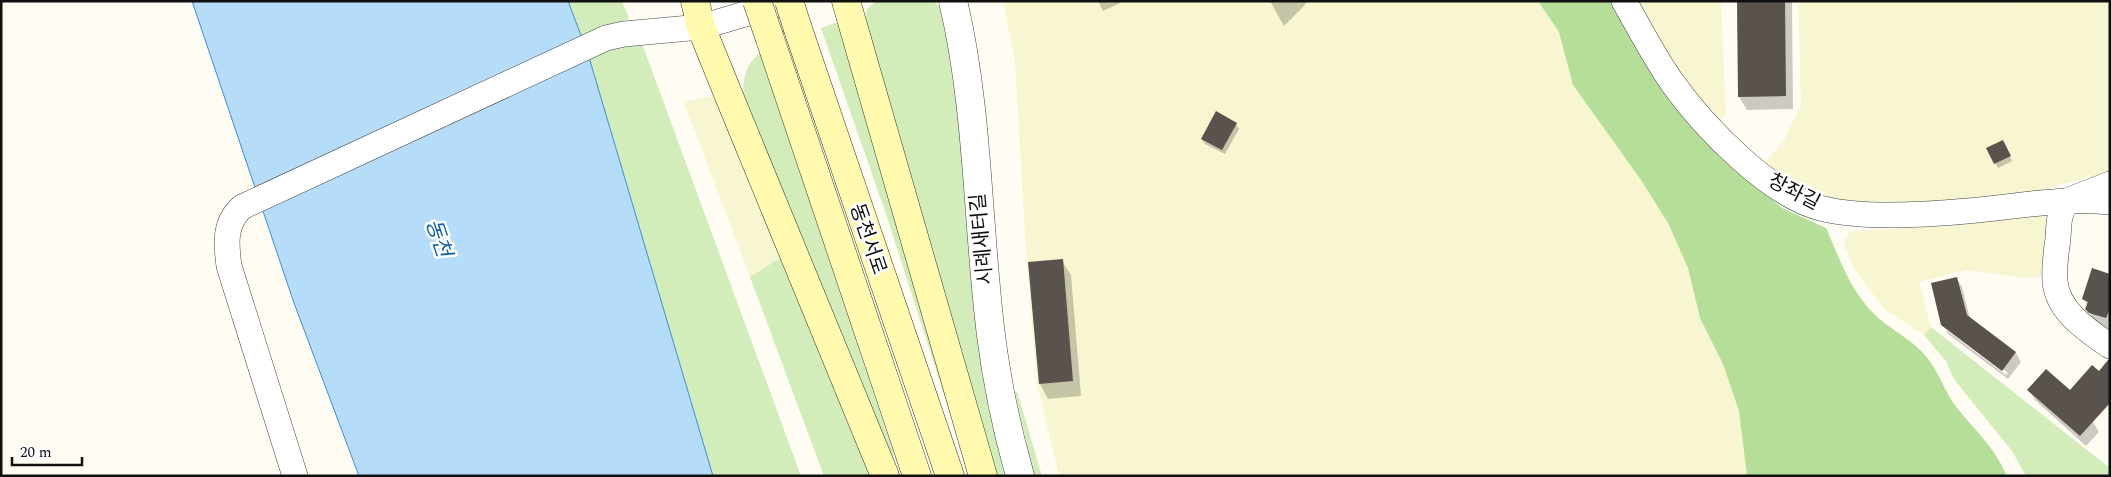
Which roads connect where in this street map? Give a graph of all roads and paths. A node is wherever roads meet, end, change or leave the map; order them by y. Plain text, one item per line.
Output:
1 (757, 1) edge
2 (789, 1) edge
3 (846, 1) edge
4 (953, 1) edge
5 (1624, 1) edge
6 (698, 14) edge
7 (2110, 184) edge
8 (2069, 200) junction
9 (2110, 202) edge
10 (2110, 346) edge
11 (295, 476) edge
12 (885, 476) edge
13 (917, 476) edge
14 (950, 476) edge
15 (983, 476) edge
16 (1020, 476) edge

1 - 13 main road, 동천서로, bridge
2 - 6 street
2 - 14 main road, 동천서로, bridge
3 - 15 main road
4 - 16 street, 시례새터길
5 - 8 street, 창좌길
6 - 11 street
6 - 12 main road
7 - 8 street
8 - 9 street, 창좌길
8 - 10 street

